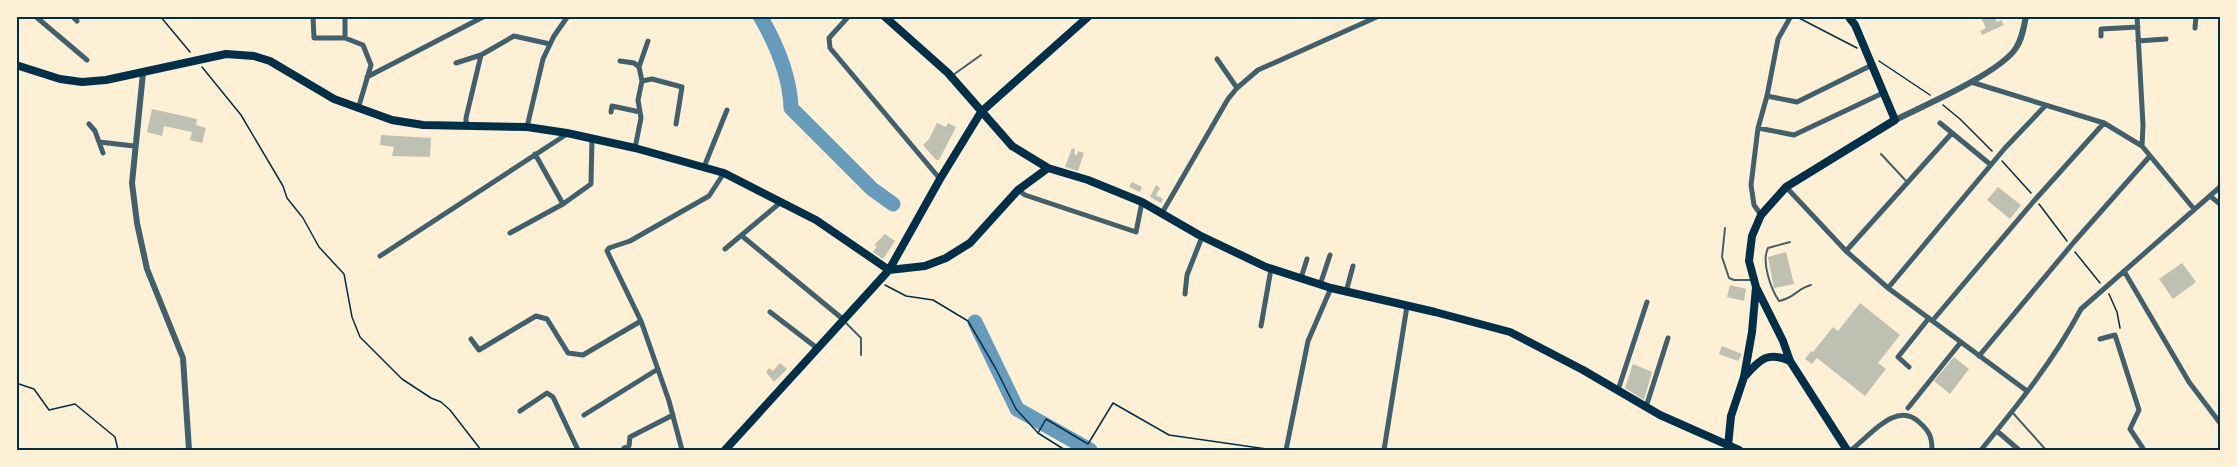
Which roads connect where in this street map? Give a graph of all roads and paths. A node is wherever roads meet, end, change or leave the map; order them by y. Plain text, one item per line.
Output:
1 (35, 16) edge
2 (160, 16) edge
3 (314, 16) edge
4 (345, 16) edge
5 (485, 16) edge
6 (568, 16) edge
7 (849, 16) edge
8 (884, 16) edge
9 (1089, 16) edge
10 (1379, 16) edge
11 (1848, 16) edge
12 (1856, 16) edge
13 (1878, 16) edge
14 (2026, 16) edge
15 (2137, 16) edge
16 (2196, 16) edge
17 (1790, 18) edge
18 (2138, 27) junction
19 (2195, 28) dead end
20 (2101, 36) dead end
21 (345, 38) junction
22 (2166, 39) dead end
23 (648, 41) dead end
24 (2138, 41) junction
25 (550, 44) junction
26 (481, 55) junction
27 (981, 55) dead end
28 (195, 57) dead end
29 (1217, 59) dead end
30 (87, 60) dead end
31 (620, 61) dead end
32 (456, 63) dead end
33 (16, 65) edge
34 (1872, 65) junction
35 (201, 66) dead end
36 (639, 68) junction
37 (142, 73) junction
38 (367, 77) junction
39 (951, 77) junction
40 (642, 81) junction
41 (1970, 81) junction
42 (1237, 88) junction
43 (1883, 93) junction
44 (1767, 96) junction
45 (2045, 106) junction
46 (358, 109) junction
47 (727, 110) dead end
48 (611, 112) dead end
49 (640, 112) junction
50 (981, 112) junction
51 (1895, 120) junction
52 (1940, 123) dead end
53 (2104, 123) junction
54 (89, 124) dead end
55 (676, 124) dead end
56 (466, 126) junction
57 (527, 127) junction
58 (1758, 128) junction
59 (567, 133) junction
60 (1952, 133) junction
61 (592, 138) junction
62 (99, 142) junction
63 (134, 146) junction
64 (2142, 146) junction
65 (635, 148) junction
66 (103, 153) dead end
67 (535, 154) junction
68 (1881, 154) dead end
69 (2150, 156) junction
70 (1991, 165) junction
71 (704, 167) junction
72 (1048, 168) junction
73 (724, 173) junction
74 (940, 178) junction
75 (1907, 182) junction
76 (1786, 187) junction
77 (2220, 187) edge
78 (1018, 190) junction
79 (2210, 196) junction
80 (781, 202) junction
81 (1142, 202) junction
82 (563, 204) junction
83 (2220, 204) edge
84 (2194, 209) junction
85 (1162, 213) junction
86 (1761, 215) junction
87 (1725, 228) dead end
88 (510, 233) dead end
89 (742, 236) junction
90 (1202, 237) junction
91 (1790, 242) dead end
92 (725, 249) dead end
93 (1846, 251) junction
94 (1330, 255) dead end
95 (380, 256) dead end
96 (1307, 259) dead end
97 (1353, 266) dead end
98 (1271, 269) junction
99 (889, 270) junction
100 (2124, 271) junction
101 (1301, 278) junction
102 (879, 282) junction
103 (1755, 284) junction
104 (1320, 285) junction
105 (1811, 285) dead end
106 (1331, 288) junction
107 (1888, 288) junction
108 (1346, 292) junction
109 (1185, 294) dead end
110 (1647, 302) dead end
111 (1407, 306) junction
112 (770, 312) dead end
113 (1931, 319) junction
114 (844, 320) junction
115 (641, 321) junction
116 (1261, 326) dead end
117 (1668, 338) dead end
118 (471, 339) dead end
119 (2100, 339) dead end
120 (1961, 342) junction
121 (817, 348) junction
122 (861, 356) dead end
123 (1978, 356) junction
124 (1790, 361) junction
125 (1909, 367) dead end
126 (658, 369) junction
127 (1744, 377) junction
128 (16, 383) edge
129 (1618, 390) junction
130 (2027, 391) junction
131 (1647, 406) junction
132 (1908, 408) dead end
133 (520, 411) dead end
134 (2011, 412) junction
135 (584, 415) dead end
136 (673, 415) junction
137 (2220, 423) edge
138 (1997, 431) junction
139 (1038, 433) junction
140 (624, 448) dead end
141 (1727, 448) edge
142 (118, 450) edge
143 (141, 450) edge
144 (189, 450) edge
145 (481, 450) edge
146 (578, 450) edge
147 (682, 450) edge
148 (725, 450) edge
149 (1065, 450) edge
150 (1274, 450) edge
151 (1286, 450) edge
152 (1384, 450) edge
153 (1739, 450) edge
154 (1847, 450) edge
155 (1851, 450) edge
156 (1932, 450) edge
157 (1981, 450) edge
158 (2019, 450) edge
159 (2046, 450) edge
160 (2144, 450) edge

1 - 30 street
2 - 28 path
3 - 21 street
4 - 21 street
5 - 38 street
6 - 25 street
7 - 74 street
8 - 39 main road
9 - 50 main road
10 - 42 street
11 - 34 main road
12 - 13 street
14 - 41 street
15 - 18 street
16 - 19 street
17 - 44 street
18 - 20 street
18 - 24 street
21 - 38 street
22 - 24 street
23 - 36 street
24 - 64 street
25 - 26 street
25 - 57 street
26 - 32 street
26 - 56 street
27 - 39 lane
29 - 42 street
31 - 36 street
33 - 37 main road
34 - 43 main road
34 - 44 street
35 - 145 path
36 - 40 street
37 - 46 main road
37 - 63 street
38 - 46 street
39 - 50 main road
40 - 49 street
40 - 55 street
41 - 45 street
41 - 51 street
42 - 85 street
43 - 51 main road
43 - 58 street
44 - 58 street
45 - 53 street
45 - 70 street
46 - 56 main road
47 - 71 street
48 - 49 street
49 - 65 street
50 - 72 main road
50 - 74 main road
51 - 76 main road
52 - 60 street
53 - 64 street
53 - 113 street
54 - 62 street
56 - 57 main road
57 - 59 main road
58 - 86 street
59 - 61 main road
59 - 67 street
60 - 70 street
60 - 75 street
61 - 65 main road
61 - 82 street
62 - 63 street
62 - 66 street
63 - 144 street
64 - 69 street
65 - 71 main road
67 - 82 street
67 - 95 street
68 - 75 lane
69 - 84 street
69 - 123 street
70 - 107 street
71 - 73 main road
72 - 78 main road
72 - 81 main road
73 - 80 main road
73 - 115 street
74 - 99 main road
75 - 93 street
76 - 86 main road
76 - 93 street
77 - 79 street
78 - 81 street
78 - 99 main road
79 - 83 street
79 - 84 street
80 - 89 street
80 - 99 main road
81 - 85 main road
82 - 88 street
84 - 100 street
85 - 90 main road
86 - 103 main road
87 - 103 lane
89 - 92 street
89 - 114 street
90 - 98 main road
90 - 109 street
91 - 105 lane
93 - 107 street
94 - 104 street
96 - 101 street
97 - 108 street
98 - 101 main road
98 - 116 street
99 - 102 main road
100 - 130 street
100 - 137 street
101 - 104 main road
102 - 114 main road
102 - 139 path
103 - 124 main road
103 - 127 main road
104 - 106 main road
106 - 108 main road
106 - 151 street
107 - 113 street
108 - 111 main road
110 - 129 street
111 - 129 main road
111 - 152 street
112 - 121 street
113 - 120 street
113 - 125 street
114 - 121 main road
114 - 122 lane
115 - 118 street
115 - 126 street
117 - 131 street
119 - 160 street
120 - 123 street
120 - 132 street
121 - 148 main road
123 - 130 street
124 - 127 main road
124 - 154 main road
126 - 135 street
126 - 136 street
127 - 141 main road
128 - 142 path
129 - 131 main road
130 - 134 street
131 - 141 main road
133 - 146 street
134 - 138 street
134 - 159 lane
136 - 140 street
136 - 147 street
138 - 157 street
138 - 158 street
139 - 149 path
139 - 150 path
141 - 153 main road
143 - 144 path
155 - 156 street

